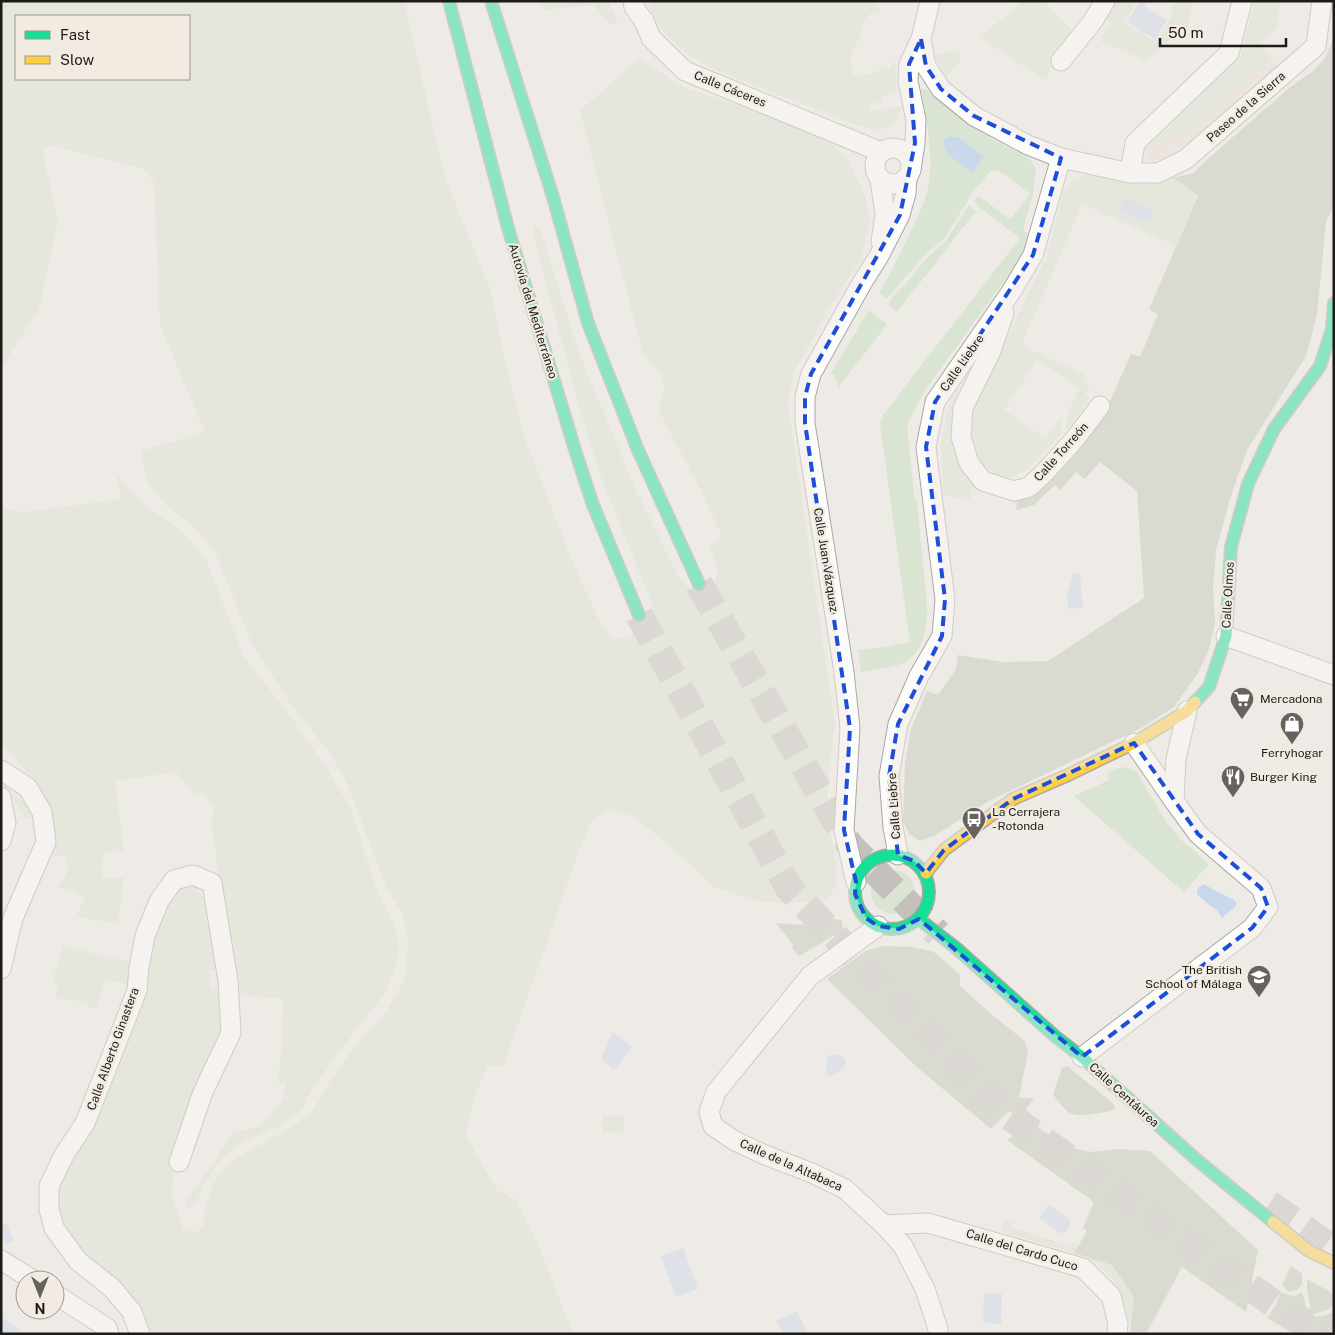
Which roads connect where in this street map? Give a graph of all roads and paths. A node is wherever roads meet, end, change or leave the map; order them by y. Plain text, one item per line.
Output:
1 (491, 1) edge
2 (633, 1) edge
3 (930, 1) edge
4 (1105, 1) edge
5 (1242, 1) edge
6 (1322, 1) edge
7 (449, 4) edge
8 (921, 39) junction
9 (1061, 61) dead end
10 (912, 106) junction
11 (829, 130) junction
12 (885, 150) junction
13 (1061, 158) junction
14 (1130, 173) junction
15 (909, 174) junction
16 (877, 176) junction
17 (879, 256) junction
18 (1011, 292) junction
19 (1334, 303) edge
20 (1100, 406) dead end
21 (699, 584) tunnel mouth
22 (638, 615) tunnel mouth
23 (1226, 636) junction
24 (1334, 676) edge
25 (1187, 711) junction
26 (1134, 743) junction
27 (1, 770) edge
28 (1, 797) edge
29 (1174, 801) junction
30 (1, 841) edge
31 (898, 855) junction
32 (926, 874) junction
33 (856, 882) junction
34 (919, 919) junction
35 (878, 926) junction
36 (1, 969) edge
37 (1082, 1057) junction
38 (179, 1162) dead end
39 (884, 1225) junction
40 (1, 1260) edge
41 (1334, 1263) edge
42 (17, 1270) edge
43 (65, 1301) edge
44 (110, 1334) edge
45 (140, 1334) edge
46 (938, 1334) edge
47 (1117, 1334) edge

1 - 21 main road
2 - 11 street, Calle Cáceres
3 - 8 street
4 - 9 street
5 - 14 street
6 - 14 street, Paseo de la Sierra
7 - 22 main road, Autovía del Mediterráneo
8 - 10 street
8 - 13 street
10 - 12 street
10 - 15 street
11 - 12 street, Calle Cáceres
11 - 16 street, Calle Cáceres
12 - 15 street, Calle Cáceres
12 - 16 street
13 - 14 street, Paseo de la Sierra
13 - 18 street, Calle Liebre
15 - 16 street
15 - 17 street, Calle Juan Vázquez
16 - 17 street, Calle Juan Vázquez
17 - 33 street, Calle Juan Vázquez
18 - 20 street, Calle Torreón
18 - 31 street, Calle Liebre
19 - 23 main road, Calle Olmos
23 - 24 street
23 - 25 main road, Calle Olmos
25 - 26 main road, Calle Olmos
25 - 29 street
26 - 29 street
26 - 32 main road, Calle Olmos
27 - 36 street
28 - 30 street
29 - 37 street
31 - 32 main road
31 - 33 main road
32 - 34 main road
33 - 35 main road
34 - 35 main road
34 - 37 main road, Calle Centáurea
35 - 39 street, Calle de la Altabaca
37 - 41 main road, Calle Centáurea
38 - 45 street, Calle Alberto Ginastera
39 - 46 street, Calle de la Altabaca
39 - 47 street, Calle del Cardo Cuco
40 - 42 street
43 - 44 street

